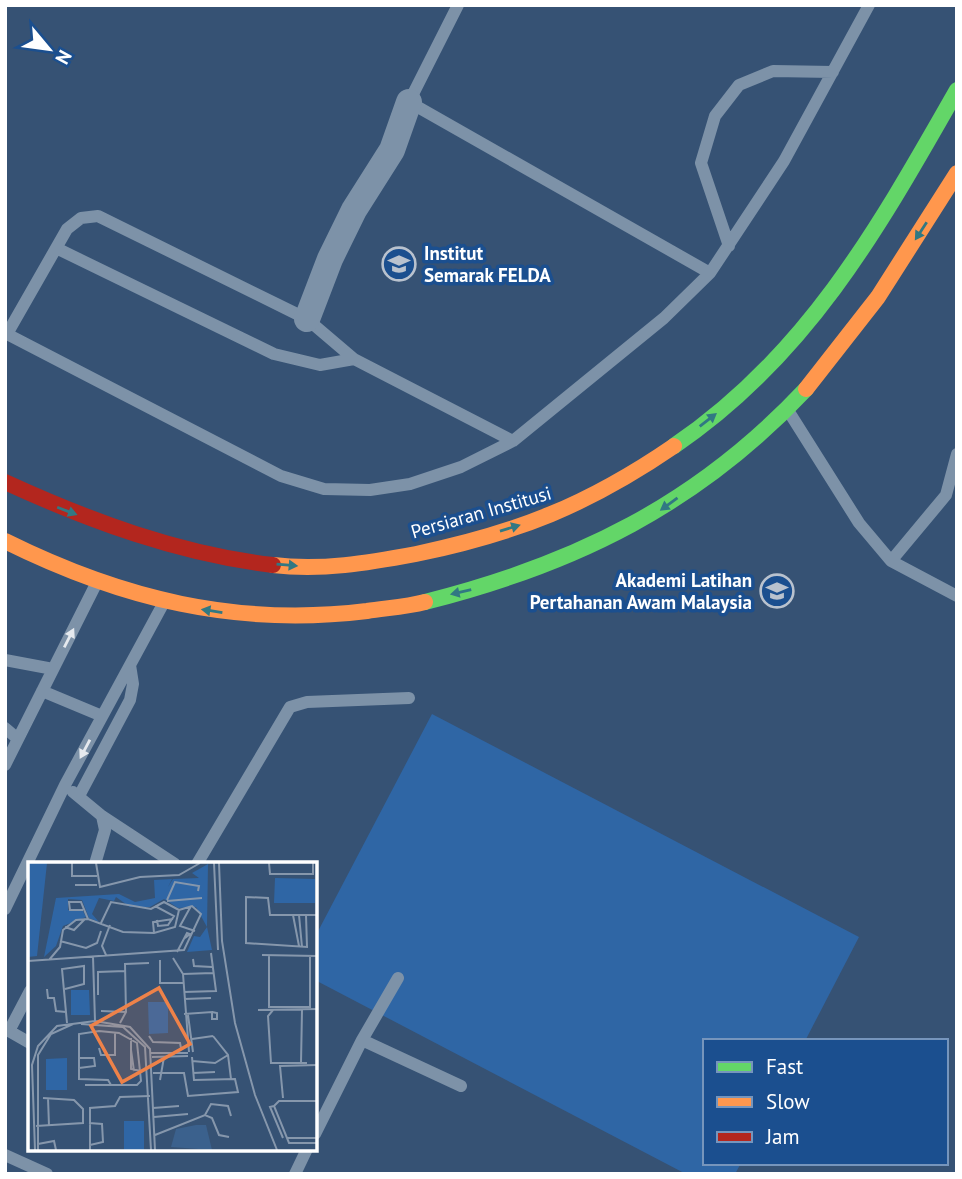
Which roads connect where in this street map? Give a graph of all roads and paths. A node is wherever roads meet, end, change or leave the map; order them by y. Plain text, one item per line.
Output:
1 (458, 5) edge
2 (869, 5) edge
3 (833, 72) junction
4 (957, 90) edge
5 (410, 102) junction
6 (957, 173) edge
7 (729, 246) junction
8 (56, 248) junction
9 (710, 273) junction
10 (307, 319) junction
11 (6, 334) edge
12 (354, 359) junction
13 (788, 409) junction
14 (513, 441) junction
15 (957, 454) edge
16 (5, 482) edge
17 (5, 541) edge
18 (891, 561) junction
19 (96, 583) junction
20 (957, 596) edge
21 (164, 603) junction
22 (5, 660) edge
23 (130, 665) junction
24 (53, 669) junction
25 (42, 691) junction
26 (409, 698) dead end
27 (102, 716) junction
28 (5, 729) edge
29 (18, 739) junction
30 (5, 765) edge
31 (65, 785) junction
32 (79, 796) junction
33 (102, 816) junction
34 (96, 862) edge
35 (172, 862) edge
36 (198, 862) edge
37 (5, 909) edge
38 (398, 978) dead end
39 (28, 994) edge
40 (7, 1030) edge
41 (362, 1040) junction
42 (28, 1042) edge
43 (461, 1086) dead end
44 (317, 1130) edge
45 (306, 1151) edge
46 (5, 1155) edge
47 (47, 1174) edge
48 (295, 1174) edge

1 - 5 lane
2 - 3 lane
3 - 7 lane
3 - 7 lane
16 -> 4 street, Persiaran Institusi
5 - 9 lane
5 - 10 street
6 -> 13 street
7 - 9 lane
8 - 10 lane
8 - 11 lane
8 - 12 lane
9 - 14 lane
10 - 12 lane
11 - 14 lane
12 - 14 lane
13 - 18 lane
13 -> 21 street
15 - 18 lane
17 - 19 street
18 - 20 lane
19 - 21 street
24 -> 19 lane
21 - 23 lane
22 - 24 lane
23 - 27 lane
23 - 32 lane
24 - 25 lane
25 - 27 lane
25 - 29 lane
26 - 36 lane
27 -> 31 lane
28 - 29 lane
29 - 30 lane
31 - 32 lane
31 - 37 lane
32 - 33 lane
33 - 34 lane
33 - 35 lane
38 - 41 lane
39 - 40 lane
40 - 42 lane
41 - 43 lane
41 - 44 lane
45 - 48 lane
46 - 47 lane

